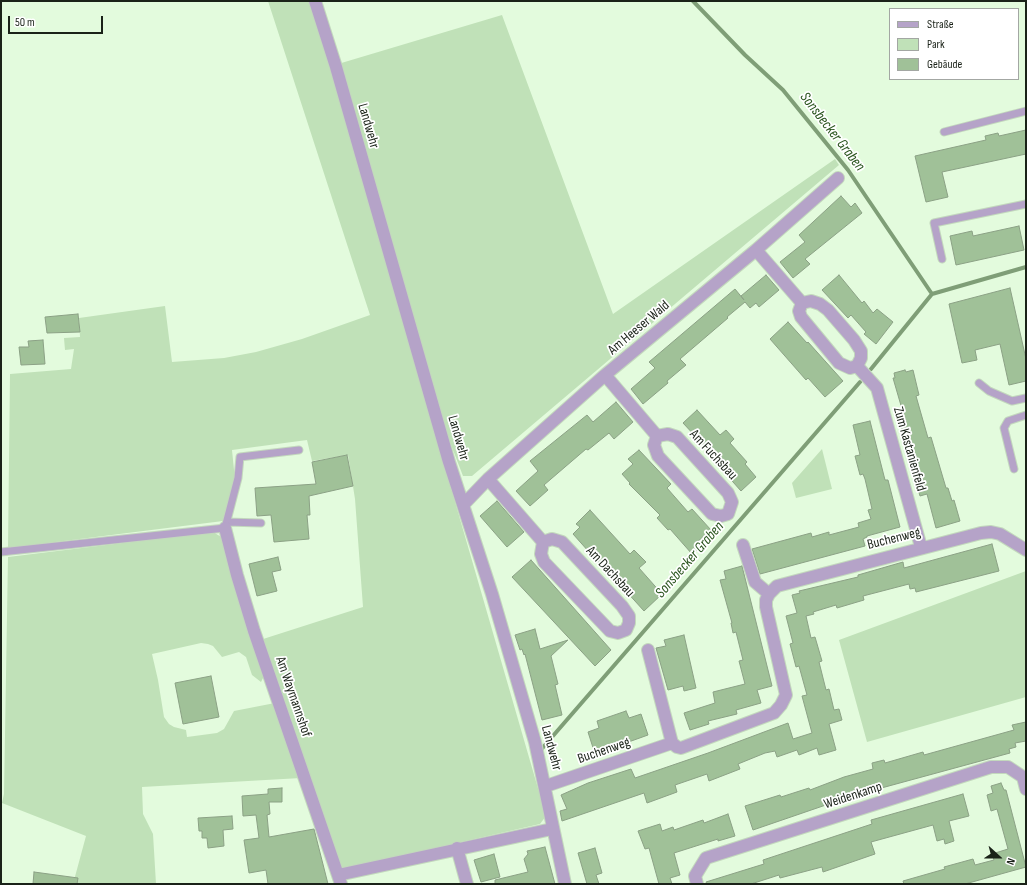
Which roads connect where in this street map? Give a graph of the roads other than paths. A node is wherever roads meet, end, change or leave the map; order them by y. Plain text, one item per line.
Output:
1 (315, 1) edge
2 (1026, 111) edge
3 (944, 132) dead end
4 (838, 178) dead end
5 (1026, 204) edge
6 (756, 250) junction
7 (942, 258) dead end
8 (802, 303) junction
9 (857, 366) junction
10 (605, 375) junction
11 (979, 383) dead end
12 (1026, 398) edge
13 (1026, 415) edge
14 (657, 436) junction
15 (299, 450) dead end
16 (1014, 469) dead end
17 (488, 479) junction
18 (463, 505) junction
19 (261, 523) dead end
20 (226, 525) junction
21 (544, 542) junction
22 (743, 545) dead end
23 (921, 547) junction
24 (1026, 550) edge
25 (1, 552) edge
26 (769, 594) junction
27 (648, 650) dead end
28 (672, 744) junction
29 (546, 786) junction
30 (1026, 789) edge
31 (552, 829) junction
32 (457, 848) junction
33 (339, 880) edge
34 (467, 884) edge
35 (566, 884) edge
36 (697, 884) edge

1 - 18 street, Landwehr
2 - 3 lane
4 - 6 street, Am Heeser Wald
5 - 7 lane
6 - 8 street
6 - 10 street, Am Heeser Wald
8 - 9 street
8 - 9 street
9 - 23 street, Zum Kastanienfeld
10 - 14 street
10 - 17 street, Am Heeser Wald
11 - 12 lane
13 - 16 lane
14 - 14 street, Am Fuchsbau
15 - 20 lane
17 - 18 street, Am Heeser Wald
17 - 21 street
18 - 29 street, Landwehr
19 - 20 lane
20 - 25 lane
20 - 33 street, Am Waymannshof
21 - 21 street, Am Dachsbau
22 - 26 street
23 - 24 street, Buchenweg
23 - 26 street, Buchenweg
26 - 28 street, Buchenweg
27 - 28 street
28 - 29 street, Buchenweg
29 - 31 street, Landwehr
30 - 36 street, Weidenkamp
31 - 32 street, Am Waymannshof
31 - 35 street, Landwehr
32 - 33 street, Am Waymannshof
32 - 34 street

